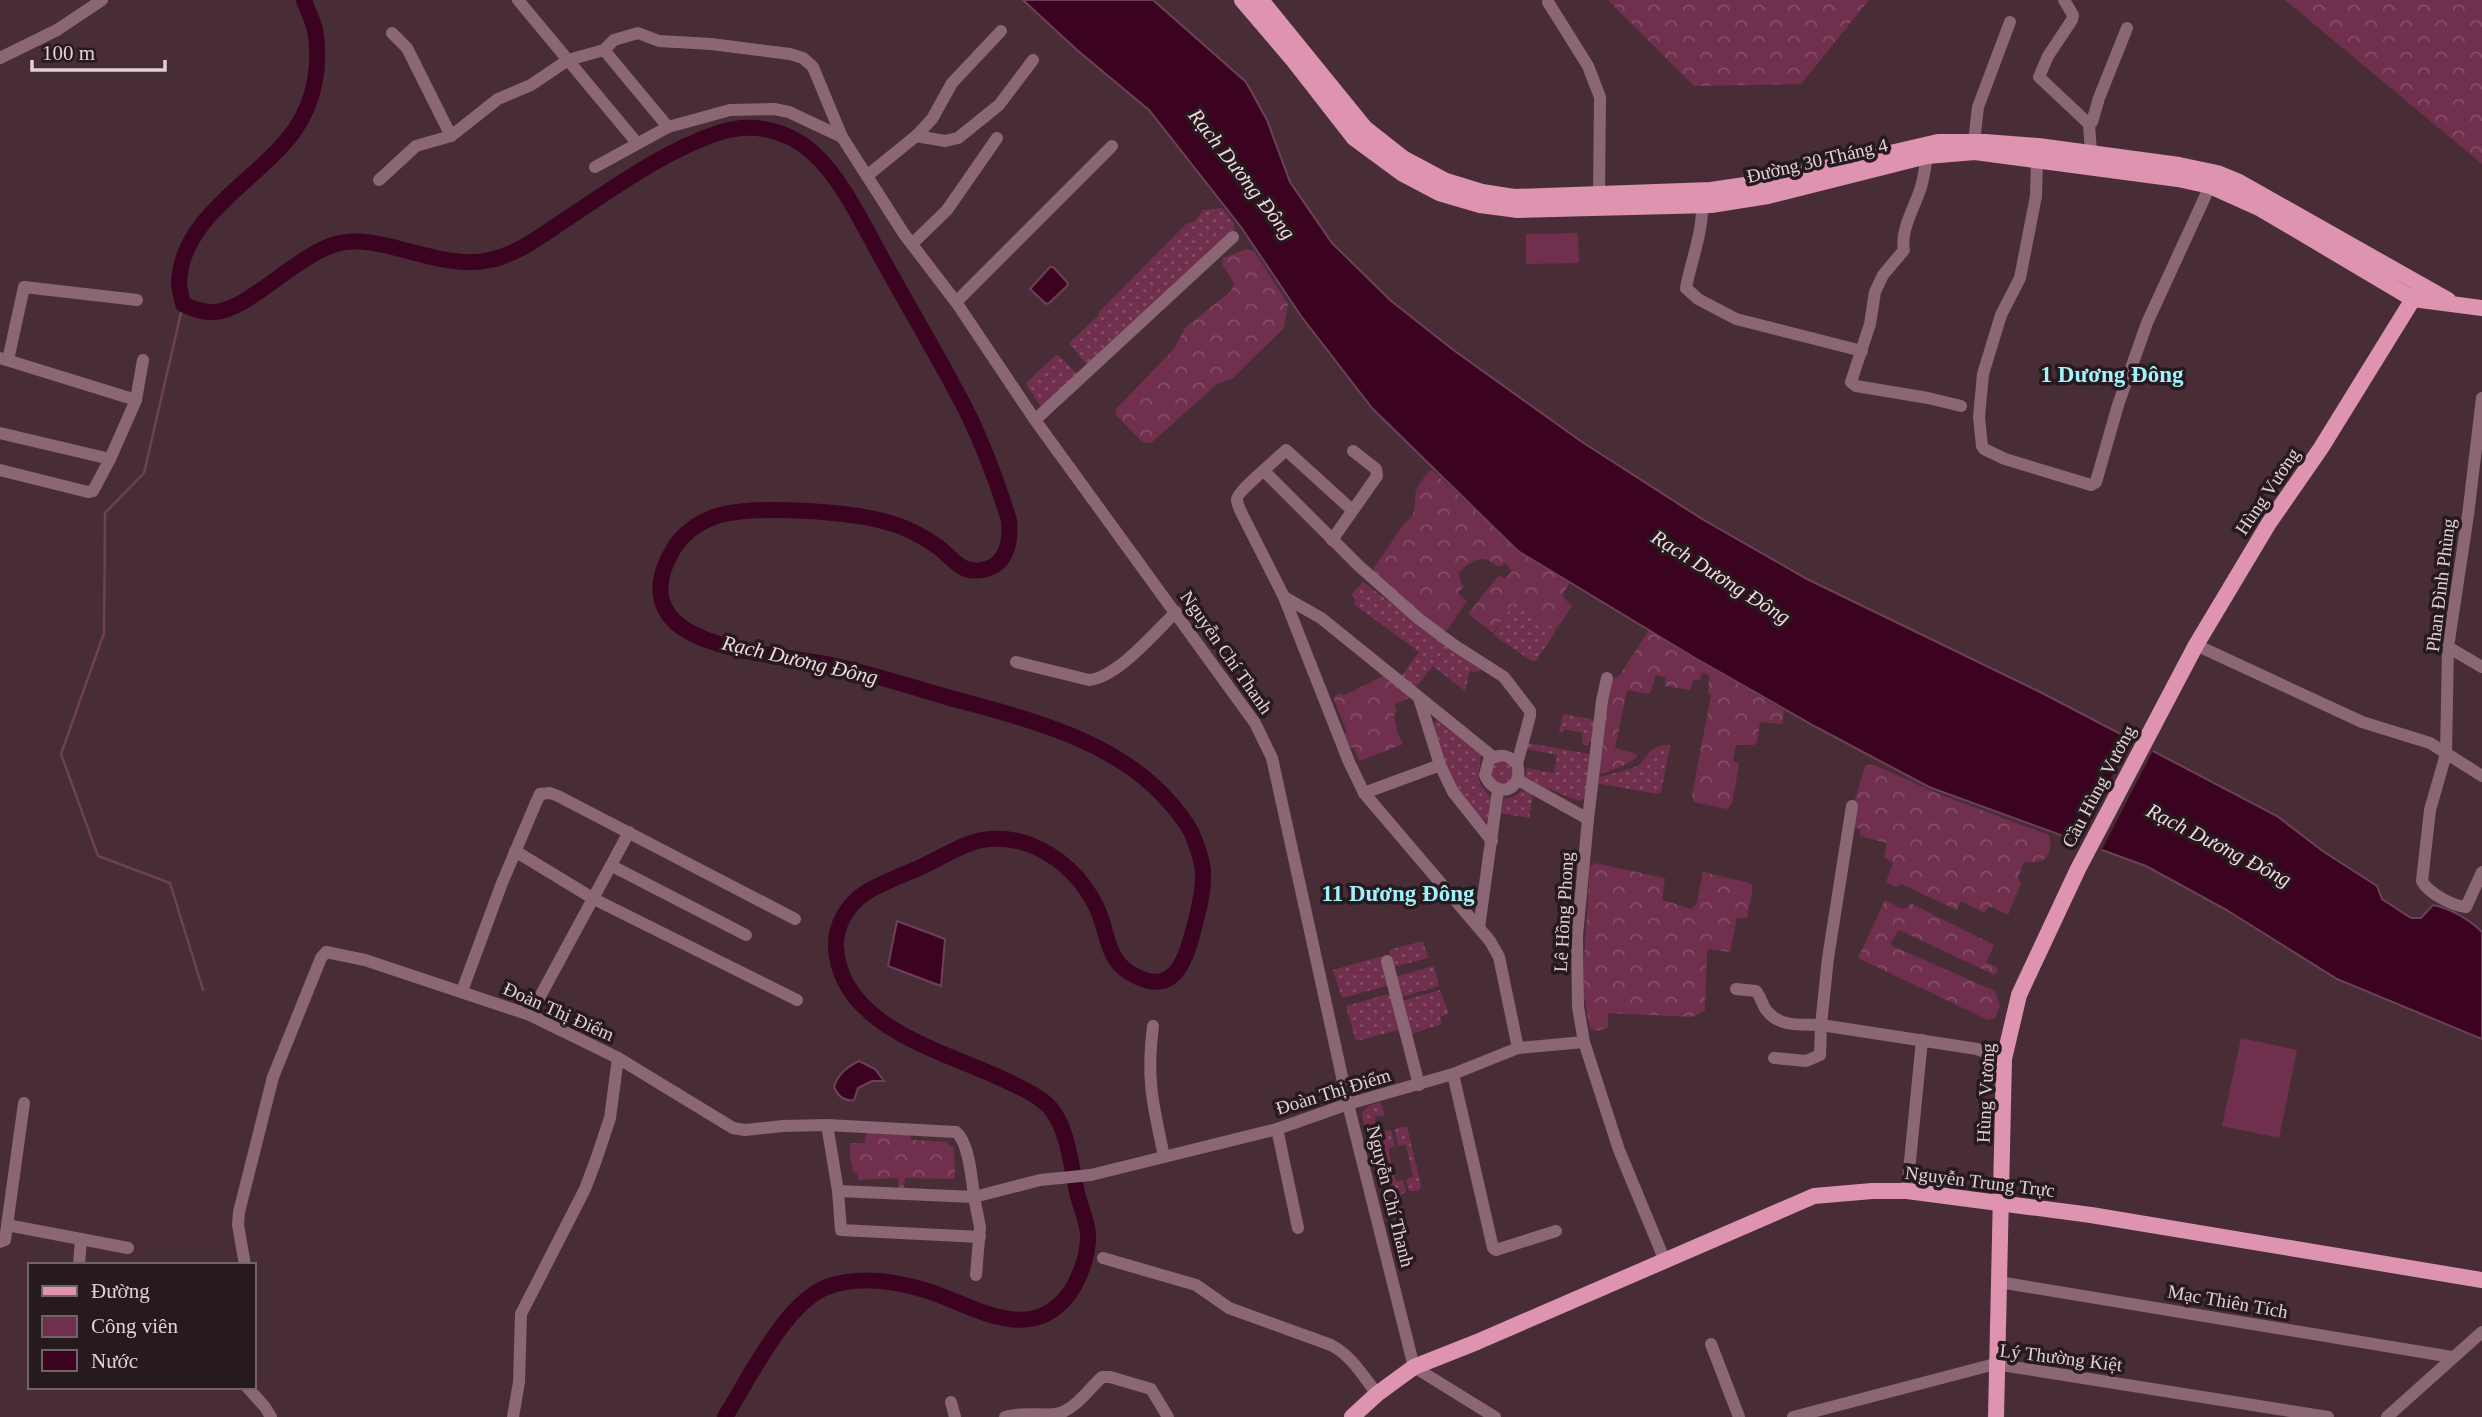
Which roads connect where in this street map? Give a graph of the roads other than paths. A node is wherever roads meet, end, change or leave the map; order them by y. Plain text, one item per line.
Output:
1 (102, 0) edge
2 (518, 0) edge
3 (1242, 0) edge
4 (1261, 0) edge
5 (2064, 0) edge
6 (1548, 2) dead end
7 (2010, 22) dead end
8 (2127, 28) dead end
9 (1001, 31) dead end
10 (392, 33) dead end
11 (604, 50) junction
12 (0, 58) edge
13 (568, 60) junction
14 (1033, 60) dead end
15 (2089, 124) junction
16 (668, 127) junction
17 (1359, 133) junction
18 (451, 136) junction
19 (916, 136) junction
20 (842, 137) junction
21 (997, 138) dead end
22 (1974, 142) junction
23 (637, 143) junction
24 (1112, 146) dead end
25 (1926, 150) junction
26 (2037, 153) junction
27 (2091, 153) junction
28 (595, 167) dead end
29 (868, 175) junction
30 (379, 180) dead end
31 (2214, 180) junction
32 (1599, 194) junction
33 (1701, 198) junction
34 (1513, 204) junction
35 (1233, 237) dead end
36 (908, 239) junction
37 (2417, 292) junction
38 (137, 300) dead end
39 (956, 302) junction
40 (2482, 308) edge
41 (1862, 351) junction
42 (4, 359) edge
43 (143, 360) dead end
44 (2482, 398) edge
45 (136, 400) junction
46 (1961, 406) dead end
47 (1035, 420) junction
48 (2480, 421) edge
49 (0, 433) edge
50 (1353, 451) dead end
51 (110, 460) junction
52 (0, 471) edge
53 (1265, 472) junction
54 (1352, 510) junction
55 (1332, 540) junction
56 (1284, 597) junction
57 (1176, 612) junction
58 (2196, 645) junction
59 (2448, 647) junction
60 (1016, 662) dead end
61 (2482, 667) edge
62 (1607, 678) dead end
63 (1419, 697) junction
64 (2155, 723) joint
65 (2446, 754) junction
66 (1493, 757) junction
67 (1517, 764) junction
68 (1440, 765) junction
69 (2482, 776) edge
70 (1518, 780) junction
71 (1498, 790) junction
72 (1364, 793) junction
73 (1852, 806) dead end
74 (1588, 819) junction
75 (629, 832) junction
76 (1492, 841) junction
77 (515, 851) junction
78 (612, 866) junction
79 (2078, 869) joint
80 (2482, 872) edge
81 (594, 899) junction
82 (795, 919) dead end
83 (1479, 929) junction
84 (747, 935) dead end
85 (1387, 961) dead end
86 (1735, 989) dead end
87 (462, 991) junction
88 (797, 1000) dead end
89 (530, 1015) junction
90 (1821, 1024) junction
91 (1153, 1026) dead end
92 (1922, 1040) junction
93 (1584, 1042) junction
94 (1518, 1048) junction
95 (618, 1058) junction
96 (1773, 1058) dead end
97 (2004, 1059) junction
98 (1453, 1074) junction
99 (1419, 1085) junction
100 (24, 1102) dead end
101 (1348, 1104) junction
102 (827, 1125) junction
103 (1277, 1129) junction
104 (1164, 1156) junction
105 (838, 1191) junction
106 (1907, 1191) junction
107 (974, 1197) junction
108 (2001, 1203) junction
109 (7, 1224) junction
110 (1298, 1228) dead end
111 (1556, 1231) dead end
112 (980, 1237) junction
113 (81, 1239) junction
114 (0, 1242) edge
115 (128, 1248) dead end
116 (1103, 1258) dead end
117 (1665, 1261) junction
118 (79, 1263) edge
119 (245, 1263) edge
120 (976, 1275) dead end
121 (2482, 1280) edge
122 (1999, 1282) junction
123 (2482, 1332) edge
124 (1711, 1345) dead end
125 (2452, 1357) junction
126 (1995, 1364) junction
127 (1414, 1367) junction
128 (249, 1389) edge
129 (1377, 1394) junction
130 (951, 1402) dead end
131 (271, 1417) edge
132 (513, 1417) edge
133 (955, 1417) edge
134 (1005, 1417) edge
135 (1168, 1417) edge
136 (1352, 1417) edge
137 (1495, 1417) edge
138 (1739, 1417) edge
139 (1793, 1417) edge
140 (1996, 1417) edge
141 (2328, 1417) edge
142 (2387, 1417) edge

1 - 12 street
2 - 13 street
3 - 17 main road, Đường 30 Tháng 4
4 - 17 main road, Đường 30 Tháng 4
5 - 15 street
6 - 32 street
7 - 22 street
8 - 15 street
9 - 19 street
10 - 18 street
11 - 13 street
11 - 16 street
11 - 20 street, Nguyễn Chí Thanh
13 - 18 street
13 - 23 street
14 - 19 street
15 - 27 street
16 - 20 street
16 - 23 street
17 - 34 main road, Đường 30 Tháng 4
18 - 30 street
19 - 29 street
20 - 29 street, Nguyễn Chí Thanh
21 - 36 street
22 - 25 main road, Đường 30 Tháng 4
22 - 26 main road, Đường 30 Tháng 4
23 - 28 street
24 - 39 street
25 - 26 main road, Đường 30 Tháng 4
25 - 33 main road, Đường 30 Tháng 4
25 - 41 street
26 - 27 main road, Đường 30 Tháng 4
26 - 31 main road, Đường 30 Tháng 4
26 - 31 street
27 - 31 main road, Đường 30 Tháng 4
29 - 36 street, Nguyễn Chí Thanh
31 - 37 main road, Đường 30 Tháng 4
32 - 33 main road, Đường 30 Tháng 4
32 - 34 main road, Đường 30 Tháng 4
33 - 34 main road, Đường 30 Tháng 4
33 - 41 street
35 - 47 street
36 - 39 street, Nguyễn Chí Thanh
37 - 40 main road, Đường 30 Tháng 4
37 - 58 main road, Hùng Vương
38 - 42 street
39 - 47 street, Nguyễn Chí Thanh
41 - 46 street
42 - 45 street
43 - 45 street
44 - 48 street, Phan Đình Phùng
45 - 51 street
47 - 57 street, Nguyễn Chí Thanh
48 - 59 street, Phan Đình Phùng
49 - 51 street
50 - 54 street
51 - 52 street
53 - 54 street
53 - 55 street
53 - 56 street
54 - 55 street
55 - 67 street
56 - 63 street
56 - 72 street
57 - 60 street
57 - 101 street, Nguyễn Chí Thanh
58 - 64 main road, Hùng Vương
58 - 65 street
59 - 61 street
59 - 65 street, Phan Đình Phùng
62 - 74 street, Lê Hồng Phong
63 - 66 street
63 - 68 street
64 - 79 main road, Cầu Hùng Vương
65 - 69 street
65 - 80 street, Phan Đình Phùng
66 - 67 street
66 - 71 street
67 - 70 street
68 - 72 street
68 - 76 street
70 - 71 street
70 - 74 street
71 - 76 street
72 - 83 street
73 - 90 street
74 - 93 street, Lê Hồng Phong
75 - 77 street
75 - 78 street
75 - 82 street
76 - 83 street
77 - 81 street
77 - 87 street
78 - 81 street
78 - 84 street
79 - 97 main road, Hùng Vương
81 - 88 street
81 - 89 street
83 - 94 street
85 - 99 street
86 - 90 street
87 - 89 street, Đoàn Thị Điểm
87 - 119 street, Đoàn Thị Điểm
89 - 95 street, Đoàn Thị Điểm
90 - 92 street
90 - 96 street
91 - 104 street
92 - 97 street
92 - 106 street
93 - 94 street, Đoàn Thị Điểm
93 - 117 street, Lê Hồng Phong
94 - 98 street, Đoàn Thị Điểm
95 - 102 street, Đoàn Thị Điểm
95 - 132 street
97 - 108 main road, Hùng Vương
98 - 99 street, Đoàn Thị Điểm
98 - 111 street
99 - 101 street, Đoàn Thị Điểm
100 - 109 street
101 - 103 street, Đoàn Thị Điểm
101 - 127 street, Nguyễn Chí Thanh
102 - 105 street
102 - 107 street, Đoàn Thị Điểm
103 - 104 street, Đoàn Thị Điểm
103 - 110 street
104 - 107 street, Đoàn Thị Điểm
105 - 107 street
105 - 112 street
106 - 108 main road, Nguyễn Trung Trực
106 - 117 main road, Nguyễn Trung Trực
107 - 112 street
108 - 121 main road, Nguyễn Trung Trực
108 - 122 main road, Hùng Vương
109 - 113 street
109 - 114 street
112 - 120 street
113 - 115 street
113 - 118 street
116 - 129 street
117 - 127 main road, Nguyễn Trung Trực
122 - 125 street, Mạc Thiên Tích
122 - 126 main road, Hùng Vương
123 - 125 street
124 - 138 street
125 - 142 street
126 - 139 street, Lý Thường Kiệt
126 - 140 main road, Hùng Vương
126 - 141 street, Lý Thường Kiệt
127 - 129 main road, Nguyễn Trung Trực
127 - 137 street
128 - 131 street
129 - 136 main road, Nguyễn Trung Trực
130 - 133 street
134 - 135 street

